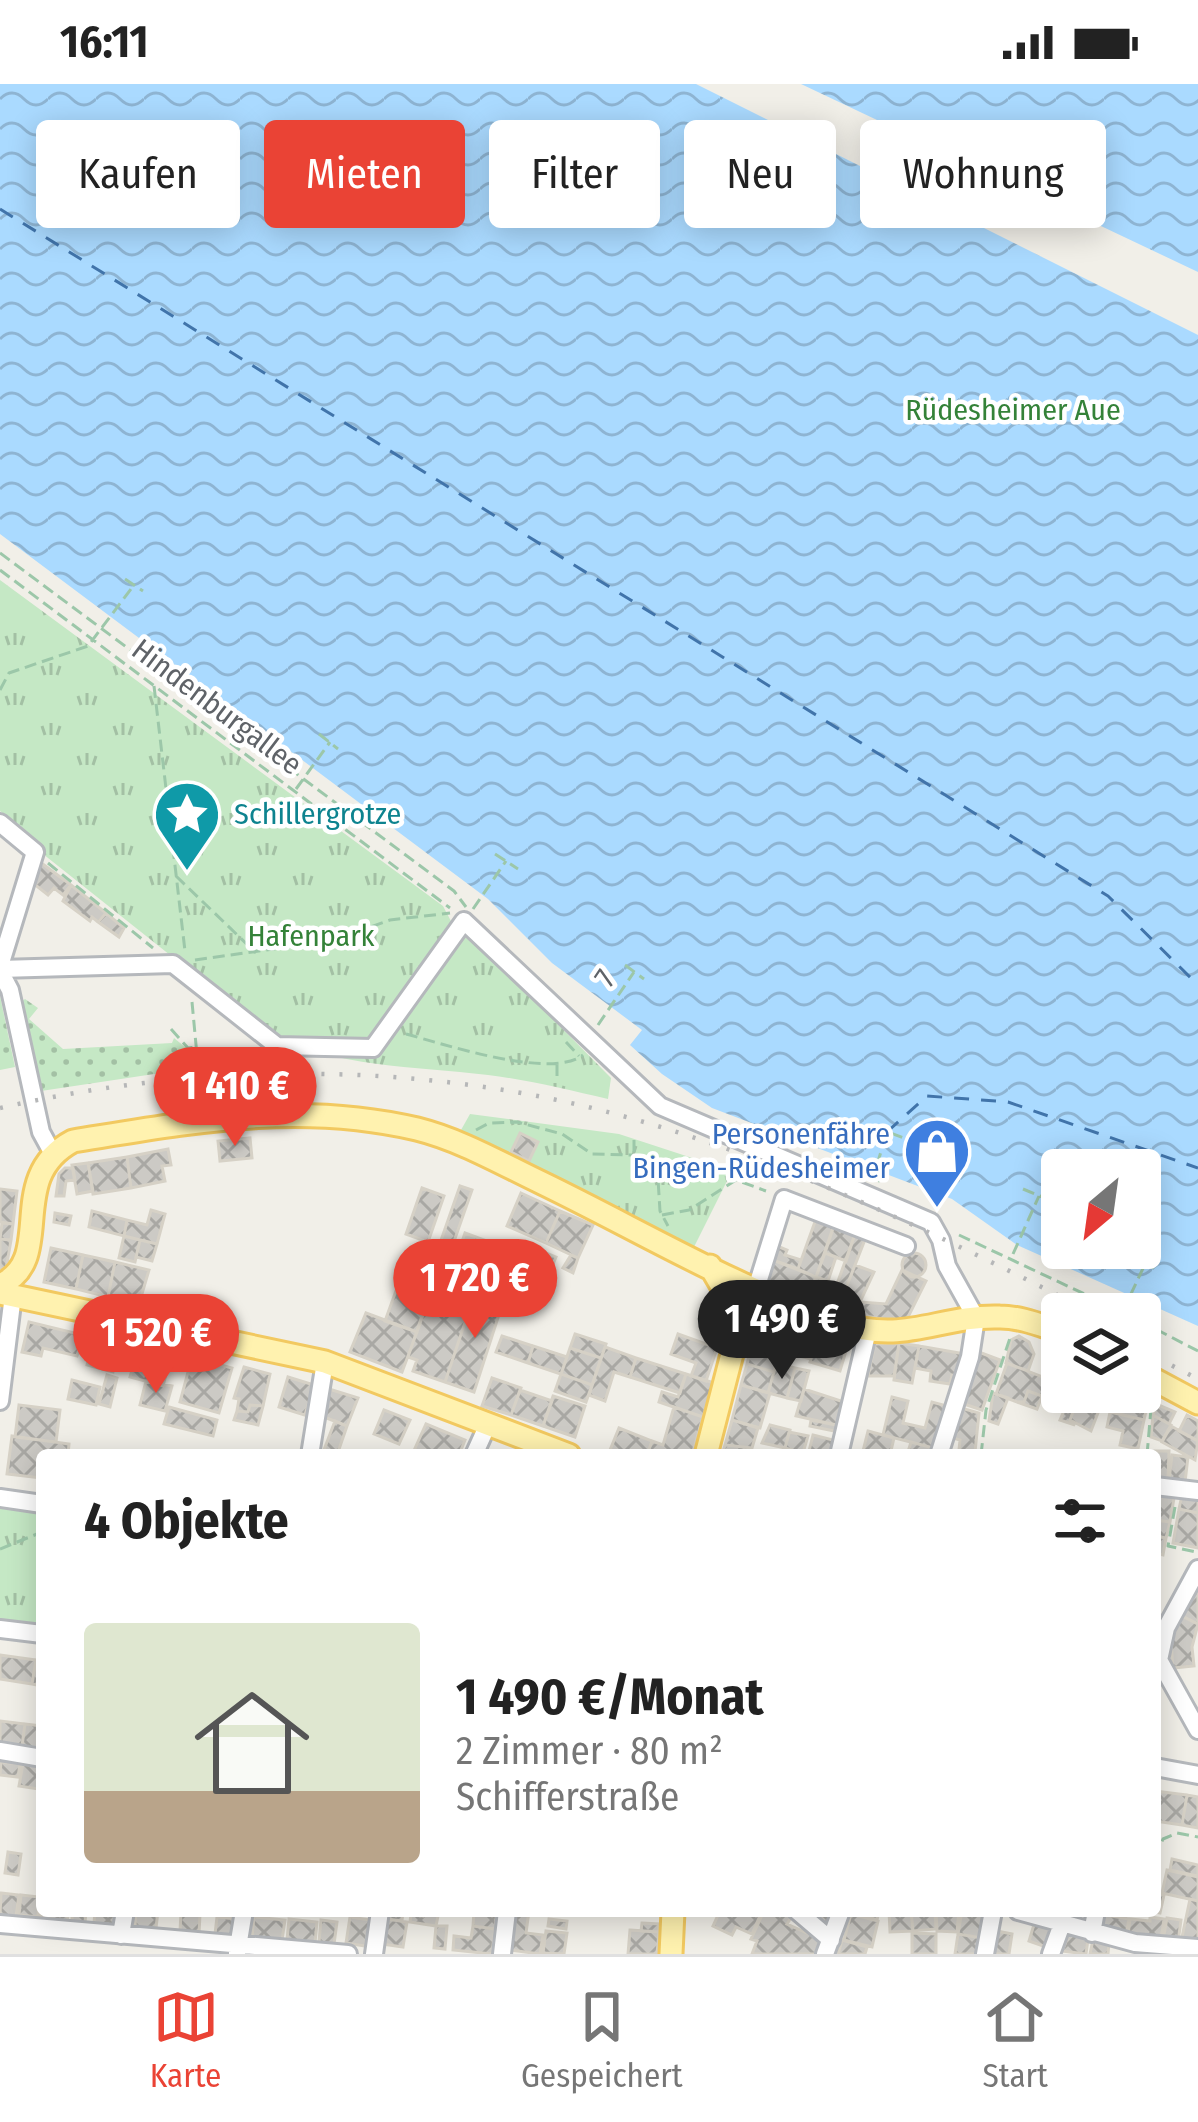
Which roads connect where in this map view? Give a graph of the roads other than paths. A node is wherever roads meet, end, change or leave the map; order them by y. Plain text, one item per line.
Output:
1 (0, 823) edge
2 (0, 969) edge
3 (53, 1154) junction
4 (905, 1246) dead end
5 (26, 1261) junction
6 (710, 1266) junction
7 (4, 1291) edge
8 (764, 1293) junction
9 (58, 1305) junction
10 (976, 1318) junction
11 (741, 1319) junction
12 (1041, 1326) edge
13 (868, 1330) junction
14 (325, 1362) junction
15 (1161, 1383) edge
16 (0, 1401) edge
17 (1198, 1402) edge
18 (488, 1424) junction
19 (311, 1449) edge
20 (478, 1449) edge
21 (553, 1449) edge
22 (708, 1449) edge
23 (840, 1449) edge
24 (941, 1449) edge
25 (1161, 1486) edge
26 (1198, 1491) edge
27 (0, 1498) edge
28 (36, 1503) edge
29 (1198, 1569) edge
30 (0, 1629) edge
31 (36, 1633) edge
32 (1161, 1647) edge
33 (1161, 1669) edge
34 (1198, 1730) edge
35 (0, 1751) edge
36 (36, 1757) edge
37 (1161, 1768) edge
38 (1198, 1775) edge
39 (123, 1917) edge
40 (243, 1917) edge
41 (379, 1917) edge
42 (506, 1917) edge
43 (673, 1917) edge
44 (802, 1917) edge
45 (839, 1917) edge
46 (992, 1917) edge
47 (1038, 1917) edge
48 (1095, 1917) edge
49 (0, 1924) edge
50 (1062, 1924) junction
51 (1092, 1933) junction
52 (121, 1935) junction
53 (828, 1947) edge
54 (1198, 1948) edge
55 (238, 1949) edge
56 (348, 1954) edge
57 (374, 1954) edge
58 (502, 1954) edge
59 (671, 1954) edge
60 (985, 1954) edge
61 (1051, 1954) edge

1 - 2 street
2 - 3 street
2 - 10 street
3 - 5 main road
3 - 6 main road
4 - 8 street
5 - 7 main road
5 - 9 main road
6 - 8 main road
6 - 11 main road
7 - 9 main road
7 - 16 street
8 - 11 main road
8 - 13 main road
9 - 14 main road
10 - 12 main road
10 - 13 main road
10 - 24 street
11 - 22 main road
13 - 23 street
14 - 18 main road
14 - 19 street
15 - 17 main road
18 - 20 street
18 - 21 main road
25 - 26 street
27 - 28 street
29 - 32 street
30 - 31 street
33 - 34 street
35 - 36 street
37 - 38 street
39 - 52 street
40 - 55 street
41 - 57 street
42 - 58 street
43 - 59 main road
44 - 53 street
45 - 53 street
46 - 60 street
47 - 50 street
48 - 51 street
49 - 52 street
50 - 51 street
50 - 61 street
51 - 54 street
52 - 55 street
55 - 56 street

